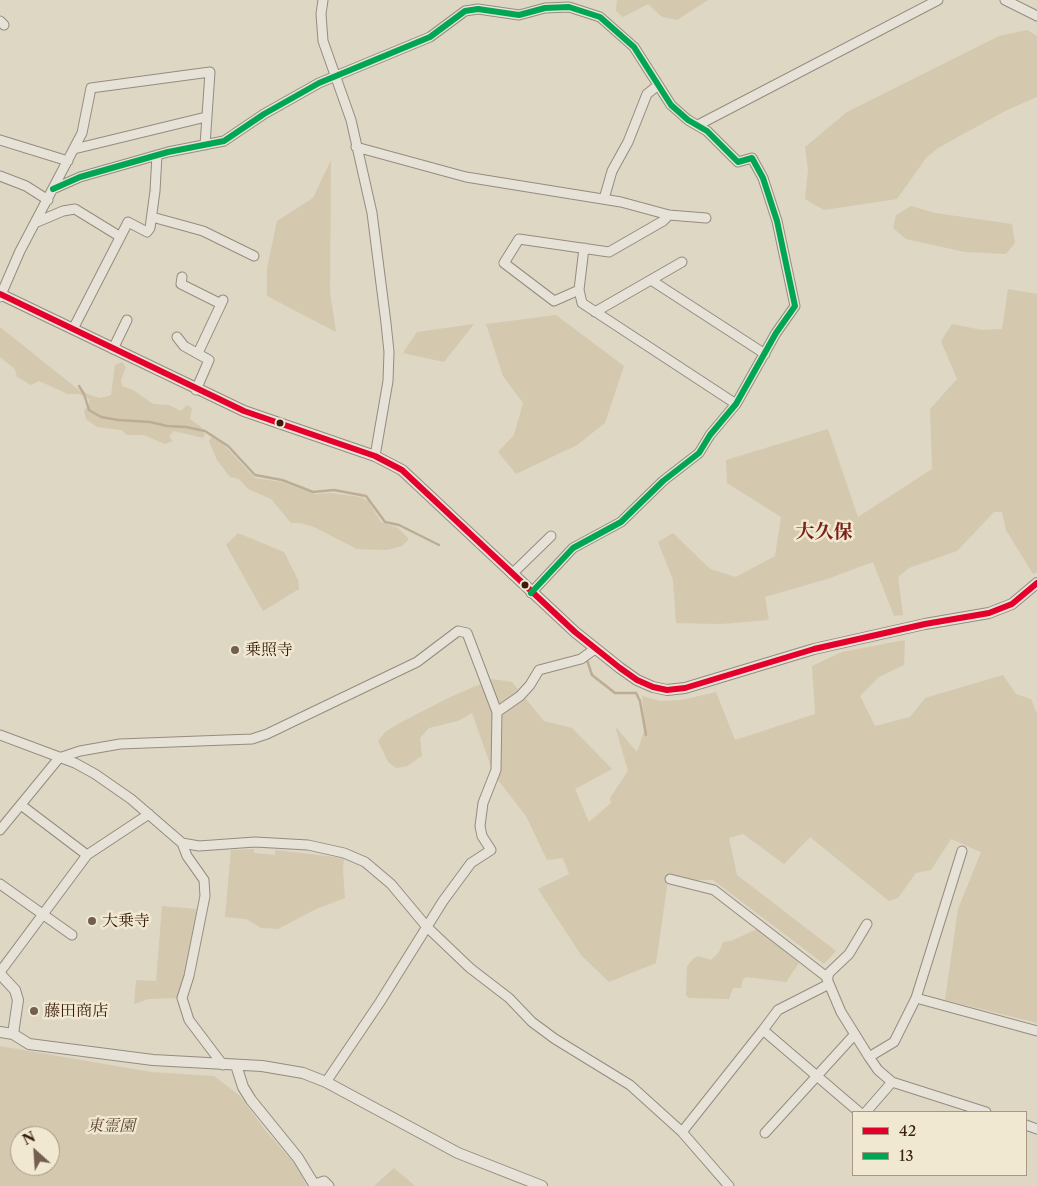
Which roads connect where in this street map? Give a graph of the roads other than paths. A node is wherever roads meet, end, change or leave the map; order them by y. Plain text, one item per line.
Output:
1 (323, 0) edge
2 (938, 0) edge
3 (1005, 0) edge
4 (554, 4) edge
5 (1037, 16) edge
6 (336, 76) junction
7 (657, 86) junction
8 (206, 117) junction
9 (698, 125) junction
10 (0, 140) edge
11 (205, 145) junction
12 (356, 147) junction
13 (74, 149) junction
14 (157, 155) junction
15 (68, 161) junction
16 (0, 176) edge
17 (53, 189) junction
18 (604, 199) junction
19 (48, 200) junction
20 (669, 215) junction
21 (152, 217) junction
22 (706, 218) dead end
23 (37, 222) junction
24 (119, 236) junction
25 (584, 248) junction
26 (254, 256) dead end
27 (682, 262) dead end
28 (182, 277) dead end
29 (651, 280) junction
30 (579, 290) junction
31 (1, 295) edge
32 (596, 312) junction
33 (127, 320) dead end
34 (73, 329) junction
35 (177, 337) dead end
36 (113, 349) junction
37 (198, 353) junction
38 (765, 354) junction
39 (196, 390) junction
40 (736, 404) junction
41 (375, 456) junction
42 (551, 536) dead end
43 (512, 574) junction
44 (1037, 583) edge
45 (531, 593) junction
46 (595, 649) junction
47 (497, 712) junction
48 (0, 734) edge
49 (59, 758) junction
50 (21, 805) junction
51 (149, 814) junction
52 (0, 830) edge
53 (182, 843) junction
54 (962, 851) dead end
55 (87, 855) junction
56 (670, 879) dead end
57 (0, 884) edge
58 (42, 914) junction
59 (867, 924) dead end
60 (427, 927) junction
61 (72, 935) dead end
62 (0, 973) edge
63 (828, 981) junction
64 (916, 998) junction
65 (763, 1030) junction
66 (1037, 1031) edge
67 (0, 1032) edge
68 (13, 1034) junction
69 (855, 1034) junction
70 (869, 1057) junction
71 (223, 1065) junction
72 (236, 1065) junction
73 (817, 1076) junction
74 (326, 1082) junction
75 (892, 1082) junction
76 (858, 1111) edge
77 (867, 1111) edge
78 (983, 1111) edge
79 (682, 1132) junction
80 (765, 1133) dead end
81 (315, 1185) edge
82 (329, 1186) edge
83 (542, 1186) edge
84 (729, 1186) edge

1 - 6 street
2 - 9 street
3 - 5 street
4 - 6 street
4 - 7 street
6 - 11 street
6 - 12 street
7 - 9 street
7 - 18 street
8 - 11 street
8 - 13 street
8 - 13 street
9 - 38 street
10 - 15 street
11 - 14 street
12 - 18 street
12 - 41 street
13 - 15 street
14 - 17 street
14 - 21 street
15 - 17 street
16 - 19 street
17 - 19 street
18 - 20 street
19 - 23 street
20 - 22 street
20 - 25 street
21 - 24 street
21 - 26 street
23 - 24 street
23 - 31 street
24 - 34 street
25 - 30 street
25 - 30 street
27 - 29 street
28 - 37 street
29 - 32 street
29 - 38 street
30 - 32 street
31 - 34 street
32 - 40 street
33 - 36 street
34 - 36 street
35 - 37 street
36 - 39 street
37 - 39 street
38 - 40 street
39 - 41 street
40 - 45 street
41 - 43 street
42 - 43 street
43 - 45 street
44 - 46 street
45 - 46 street
46 - 47 street
47 - 49 street
47 - 60 street
48 - 49 street
49 - 50 street
49 - 51 street
50 - 52 street
50 - 55 street
51 - 53 street
51 - 55 street
53 - 60 street
53 - 71 street
54 - 64 street
55 - 58 street
56 - 63 street
57 - 58 street
58 - 61 street
58 - 62 street
59 - 63 street
60 - 74 street
60 - 79 street
62 - 68 street
63 - 65 street
63 - 69 street
64 - 66 street
64 - 70 street
65 - 73 street
65 - 79 street
67 - 68 street
68 - 71 street
69 - 70 street
69 - 73 street
70 - 75 street
71 - 72 street
72 - 74 street
72 - 81 street
73 - 76 street
73 - 80 street
74 - 83 street
75 - 77 street
75 - 78 street
79 - 84 street
81 - 82 street

